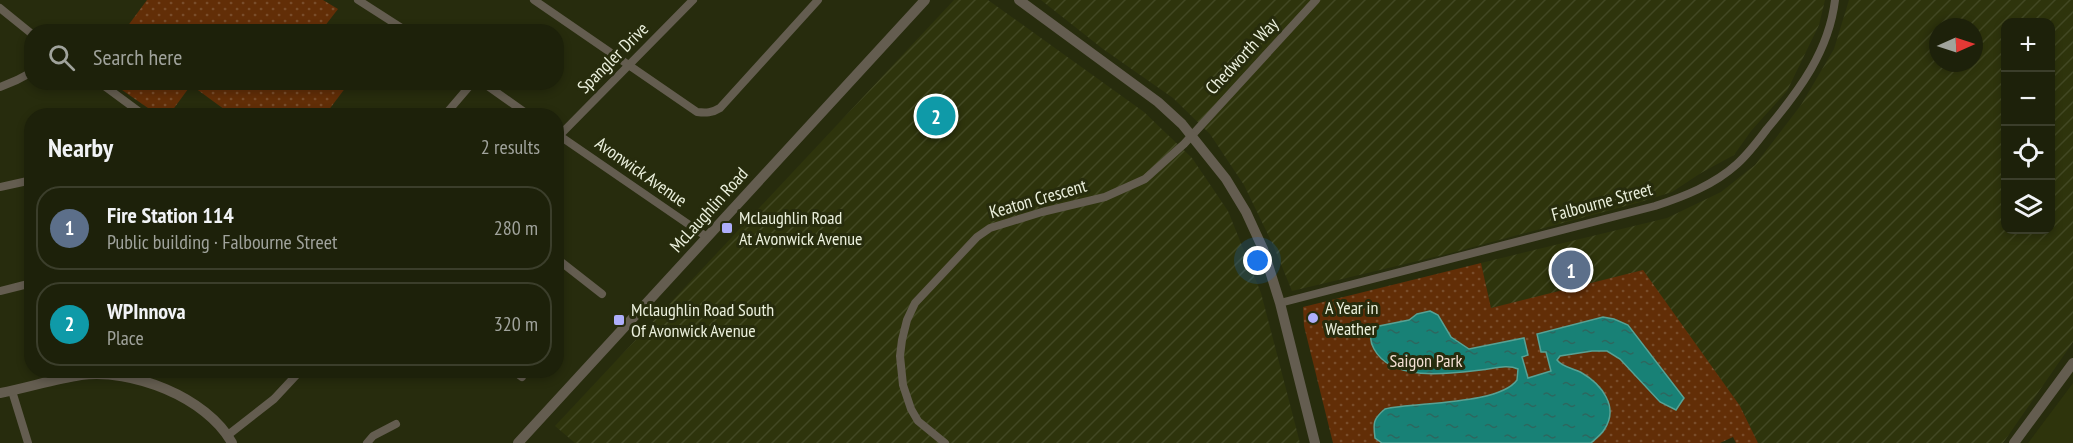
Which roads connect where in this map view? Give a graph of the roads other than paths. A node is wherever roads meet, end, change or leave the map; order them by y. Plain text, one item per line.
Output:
1 (358, 0) edge
2 (534, 0) edge
3 (693, 0) edge
4 (818, 0) edge
5 (925, 0) edge
6 (1018, 0) edge
7 (1316, 0) edge
8 (1835, 0) edge
9 (0, 8) edge
10 (396, 24) edge
11 (24, 28) edge
12 (629, 66) junction
13 (24, 76) edge
14 (0, 87) edge
15 (110, 90) edge
16 (466, 90) edge
17 (493, 90) edge
18 (134, 108) edge
19 (451, 108) edge
20 (519, 108) edge
21 (564, 130) edge
22 (1192, 134) junction
23 (564, 140) edge
24 (24, 182) edge
25 (0, 188) edge
26 (707, 237) junction
27 (564, 264) edge
28 (24, 285) edge
29 (0, 291) edge
30 (602, 294) dead end
31 (1280, 303) junction
32 (2073, 363) edge
33 (68, 378) edge
34 (130, 378) edge
35 (294, 378) edge
36 (12, 391) junction
37 (0, 393) edge
38 (396, 424) dead end
39 (230, 439) edge
40 (28, 443) edge
41 (367, 443) edge
42 (518, 443) edge
43 (945, 443) edge
44 (1316, 443) edge
45 (2014, 443) edge

1 - 10 street
2 - 12 street
3 - 12 street, Spangler Drive
4 - 12 street
5 - 26 street, McLaughlin Road
6 - 22 street
7 - 22 street, Chedworth Way
8 - 31 street, Falbourne Street
9 - 11 street
12 - 21 street, Spangler Drive
13 - 14 street
15 - 18 street
16 - 19 street
17 - 20 street
22 - 31 street
22 - 43 street, Keaton Crescent
23 - 26 street, Avonwick Avenue
24 - 25 street
26 - 42 street, McLaughlin Road
27 - 30 street
28 - 29 street
31 - 44 street
32 - 45 street
33 - 36 street
34 - 39 street
35 - 39 street
36 - 37 street
36 - 40 street
38 - 41 street

